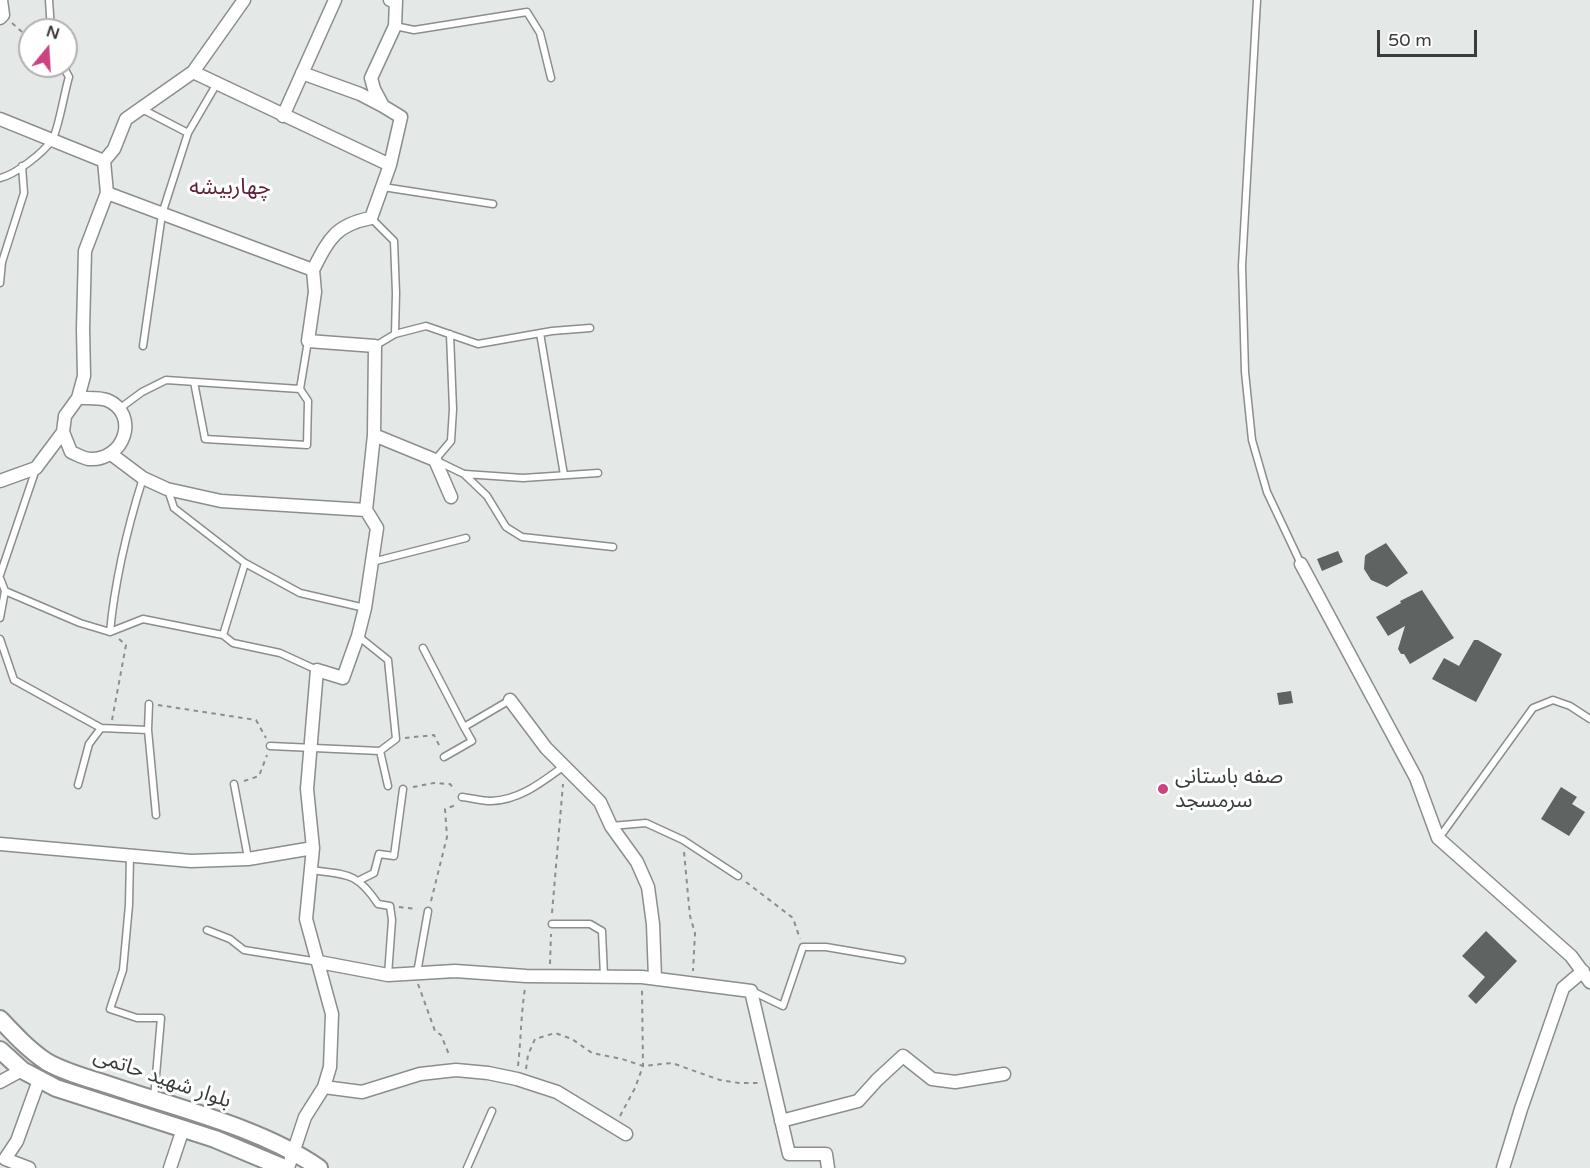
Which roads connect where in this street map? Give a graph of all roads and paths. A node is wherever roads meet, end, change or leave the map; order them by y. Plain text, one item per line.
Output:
1 (1, 0) edge
2 (49, 0) edge
3 (244, 0) edge
4 (335, 0) edge
5 (398, 0) edge
6 (1257, 0) edge
7 (2, 17) edge
8 (50, 18) edge
9 (395, 26) junction
10 (18, 30) edge
11 (193, 72) junction
12 (302, 73) junction
13 (69, 78) edge
14 (551, 78) dead end
15 (216, 85) junction
16 (383, 106) junction
17 (142, 108) junction
18 (283, 116) junction
19 (0, 119) edge
20 (188, 133) junction
21 (53, 139) junction
22 (104, 161) junction
23 (390, 165) junction
24 (22, 166) junction
25 (0, 178) edge
26 (383, 186) junction
27 (107, 194) junction
28 (493, 204) dead end
29 (162, 214) junction
30 (371, 218) junction
31 (313, 270) junction
32 (0, 283) edge
33 (590, 328) dead end
34 (540, 333) junction
35 (395, 334) junction
36 (450, 334) junction
37 (308, 340) junction
38 (143, 346) dead end
39 (375, 346) junction
40 (194, 382) junction
41 (300, 389) junction
42 (78, 398) junction
43 (119, 409) junction
44 (63, 432) junction
45 (374, 435) junction
46 (111, 454) junction
47 (435, 460) junction
48 (36, 468) junction
49 (598, 473) dead end
50 (464, 474) junction
51 (564, 475) junction
52 (143, 478) junction
53 (0, 481) edge
54 (167, 489) junction
55 (451, 497) dead end
56 (366, 510) junction
57 (466, 538) dead end
58 (613, 546) dead end
59 (372, 562) junction
60 (245, 563) junction
61 (1301, 564) joint
62 (0, 577) edge
63 (5, 591) junction
64 (365, 608) junction
65 (0, 618) edge
66 (110, 632) junction
67 (223, 635) junction
68 (358, 636) junction
69 (0, 639) edge
70 (423, 648) dead end
71 (317, 670) junction
72 (510, 700) joint
73 (149, 704) joint
74 (1590, 719) edge
75 (464, 726) junction
76 (101, 728) junction
77 (110, 729) junction
78 (148, 730) junction
79 (396, 739) junction
80 (270, 746) junction
81 (310, 749) junction
82 (380, 751) junction
83 (444, 757) joint
84 (564, 766) junction
85 (234, 784) joint
86 (78, 785) dead end
87 (388, 786) dead end
88 (403, 789) joint
89 (462, 797) junction
90 (156, 815) dead end
91 (611, 826) junction
92 (1438, 838) junction
93 (683, 840) junction
94 (0, 844) edge
95 (313, 848) junction
96 (130, 856) junction
97 (248, 859) junction
98 (310, 870) junction
99 (738, 876) joint
100 (358, 881) junction
101 (390, 906) junction
102 (428, 910) junction
103 (552, 924) junction
104 (207, 930) dead end
105 (803, 947) junction
106 (902, 960) dead end
107 (319, 962) junction
108 (417, 973) junction
109 (388, 975) junction
110 (526, 976) junction
111 (549, 976) junction
112 (604, 976) junction
113 (1586, 976) edge
114 (642, 977) junction
115 (656, 978) junction
116 (693, 982) junction
117 (751, 991) junction
118 (0, 1019) edge
119 (0, 1050) edge
120 (643, 1066) junction
121 (22, 1070) junction
122 (456, 1070) junction
123 (1004, 1074) dead end
124 (39, 1080) junction
125 (520, 1080) junction
126 (0, 1082) edge
127 (772, 1083) junction
128 (324, 1088) junction
129 (154, 1100) junction
130 (492, 1111) dead end
131 (781, 1121) junction
132 (615, 1127) junction
133 (183, 1129) junction
134 (626, 1134) dead end
135 (3, 1160) edge
136 (288, 1163) edge
137 (29, 1168) edge
138 (170, 1168) edge
139 (319, 1168) edge
140 (467, 1168) edge
141 (828, 1168) edge
142 (1503, 1168) edge

1 - 7 street
2 - 8 lane
3 - 11 street
4 - 12 street
5 - 9 street
6 - 61 lane
7 - 10 path
9 - 14 lane
9 - 16 street
11 - 15 street
11 - 17 street
12 - 16 street
12 - 18 street
13 - 21 lane
15 - 18 street
15 - 20 lane
16 - 23 street
17 - 20 lane
17 - 22 street
18 - 23 street
19 - 21 street
20 - 29 lane
21 - 22 street
21 - 24 lane
22 - 27 street
23 - 26 street
24 - 25 lane
24 - 32 lane
26 - 28 lane
26 - 30 street
27 - 29 street
27 - 42 street
29 - 31 street
29 - 38 lane
30 - 31 street
30 - 35 lane
31 - 37 street
33 - 34 lane
34 - 36 lane
34 - 51 lane
35 - 36 lane
35 - 39 lane
36 - 47 lane
37 - 39 street
37 - 41 lane
39 - 45 street
40 - 41 lane
40 - 41 lane
40 - 43 lane
42 - 43 street
42 - 44 street
43 - 46 street
44 - 46 street
44 - 48 street
45 - 47 street
45 - 56 street
46 - 52 street
47 - 50 lane
47 - 55 street
48 - 53 street
48 - 62 lane
49 - 51 lane
50 - 51 lane
50 - 58 lane
52 - 54 street
52 - 66 lane
54 - 56 street
54 - 60 lane
56 - 59 street
57 - 59 lane
59 - 64 street
60 - 64 lane
60 - 67 lane
61 - 92 street
62 - 63 lane
63 - 65 lane
63 - 66 lane
64 - 68 street
66 - 67 lane
66 - 77 path
67 - 71 lane
68 - 71 street
68 - 79 lane
69 - 76 lane
70 - 75 lane
71 - 81 street
72 - 75 lane
72 - 84 street
73 - 78 lane
73 - 80 path
74 - 92 lane
75 - 83 lane
76 - 77 lane
76 - 86 lane
77 - 78 lane
78 - 90 lane
79 - 82 lane
79 - 83 path
80 - 81 lane
80 - 85 path
81 - 82 lane
81 - 95 street
82 - 87 lane
84 - 89 lane
84 - 91 street
84 - 103 path
85 - 97 lane
88 - 89 path
88 - 100 lane
89 - 102 path
91 - 93 lane
91 - 115 street
92 - 113 street
93 - 99 lane
93 - 116 path
94 - 96 street
95 - 97 street
95 - 98 street
96 - 97 street
96 - 129 lane
98 - 100 lane
98 - 107 street
99 - 105 path
100 - 101 lane
101 - 102 path
101 - 109 lane
102 - 108 lane
103 - 111 path
103 - 112 lane
104 - 107 lane
105 - 106 lane
105 - 117 lane
107 - 109 street
107 - 128 street
108 - 109 street
108 - 110 street
108 - 122 path
110 - 111 street
110 - 125 path
111 - 112 street
112 - 114 street
113 - 142 street
114 - 115 street
114 - 120 path
115 - 116 street
116 - 117 street
117 - 127 street
118 - 129 main road, بلوار شهید حاتمی
119 - 121 main road, بلوار شهید حاتمی
120 - 125 path
120 - 127 path
120 - 132 path
121 - 124 main road, بلوار شهید حاتمی
121 - 126 street
122 - 125 street
122 - 128 street
123 - 131 street
124 - 133 main road, بلوار شهید حاتمی
124 - 135 street
125 - 132 street
127 - 131 street
128 - 136 street
129 - 136 main road, بلوار شهید حاتمی
130 - 140 lane
131 - 141 street
132 - 134 street
133 - 136 main road, بلوار شهید حاتمی
133 - 138 street
135 - 137 street
136 - 139 main road, بلوار شهید حاتمی

